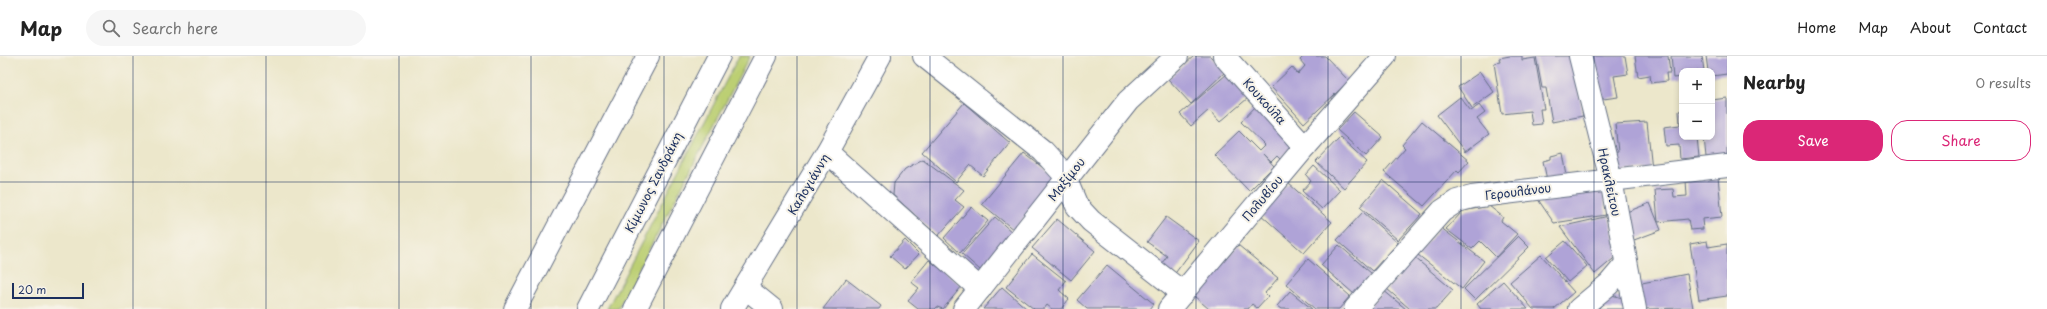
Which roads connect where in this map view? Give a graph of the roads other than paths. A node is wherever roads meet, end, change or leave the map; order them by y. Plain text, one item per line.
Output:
1 (648, 56) edge
2 (719, 56) edge
3 (766, 56) edge
4 (880, 56) edge
5 (924, 56) edge
6 (1177, 56) edge
7 (1224, 56) edge
8 (1385, 56) edge
9 (1580, 56) edge
10 (1305, 147) junction
11 (827, 152) junction
12 (1727, 166) edge
13 (1066, 178) junction
14 (1611, 180) junction
15 (1626, 264) junction
16 (746, 288) junction
17 (980, 289) junction
18 (1176, 301) edge
19 (515, 309) edge
20 (588, 309) edge
21 (635, 309) edge
22 (732, 309) edge
23 (772, 309) edge
24 (964, 309) edge
25 (1355, 309) edge
26 (1579, 309) edge
27 (1635, 309) edge

1 - 19 main road
2 - 20 main road, Κίμωνος Σανδράκη
3 - 21 main road
4 - 11 main road, Καλογιάννη
5 - 13 main road
6 - 13 main road, Μαξίμου
7 - 10 main road, Κουκούλα
8 - 10 main road, Πολυβίου
9 - 14 main road, Ηρακλείτου
10 - 18 main road, Πολυβίου
11 - 16 main road, Καλογιάννη
11 - 17 main road
12 - 14 main road, Γερουλάνου
13 - 17 main road, Μαξίμου
13 - 18 main road
14 - 15 main road, Ηρακλείτου
14 - 25 main road, Γερουλάνου
15 - 26 main road
15 - 27 main road, Ηρακλείτου
16 - 22 main road, Καλογιάννη
16 - 23 main road
17 - 24 main road, Μαξίμου

